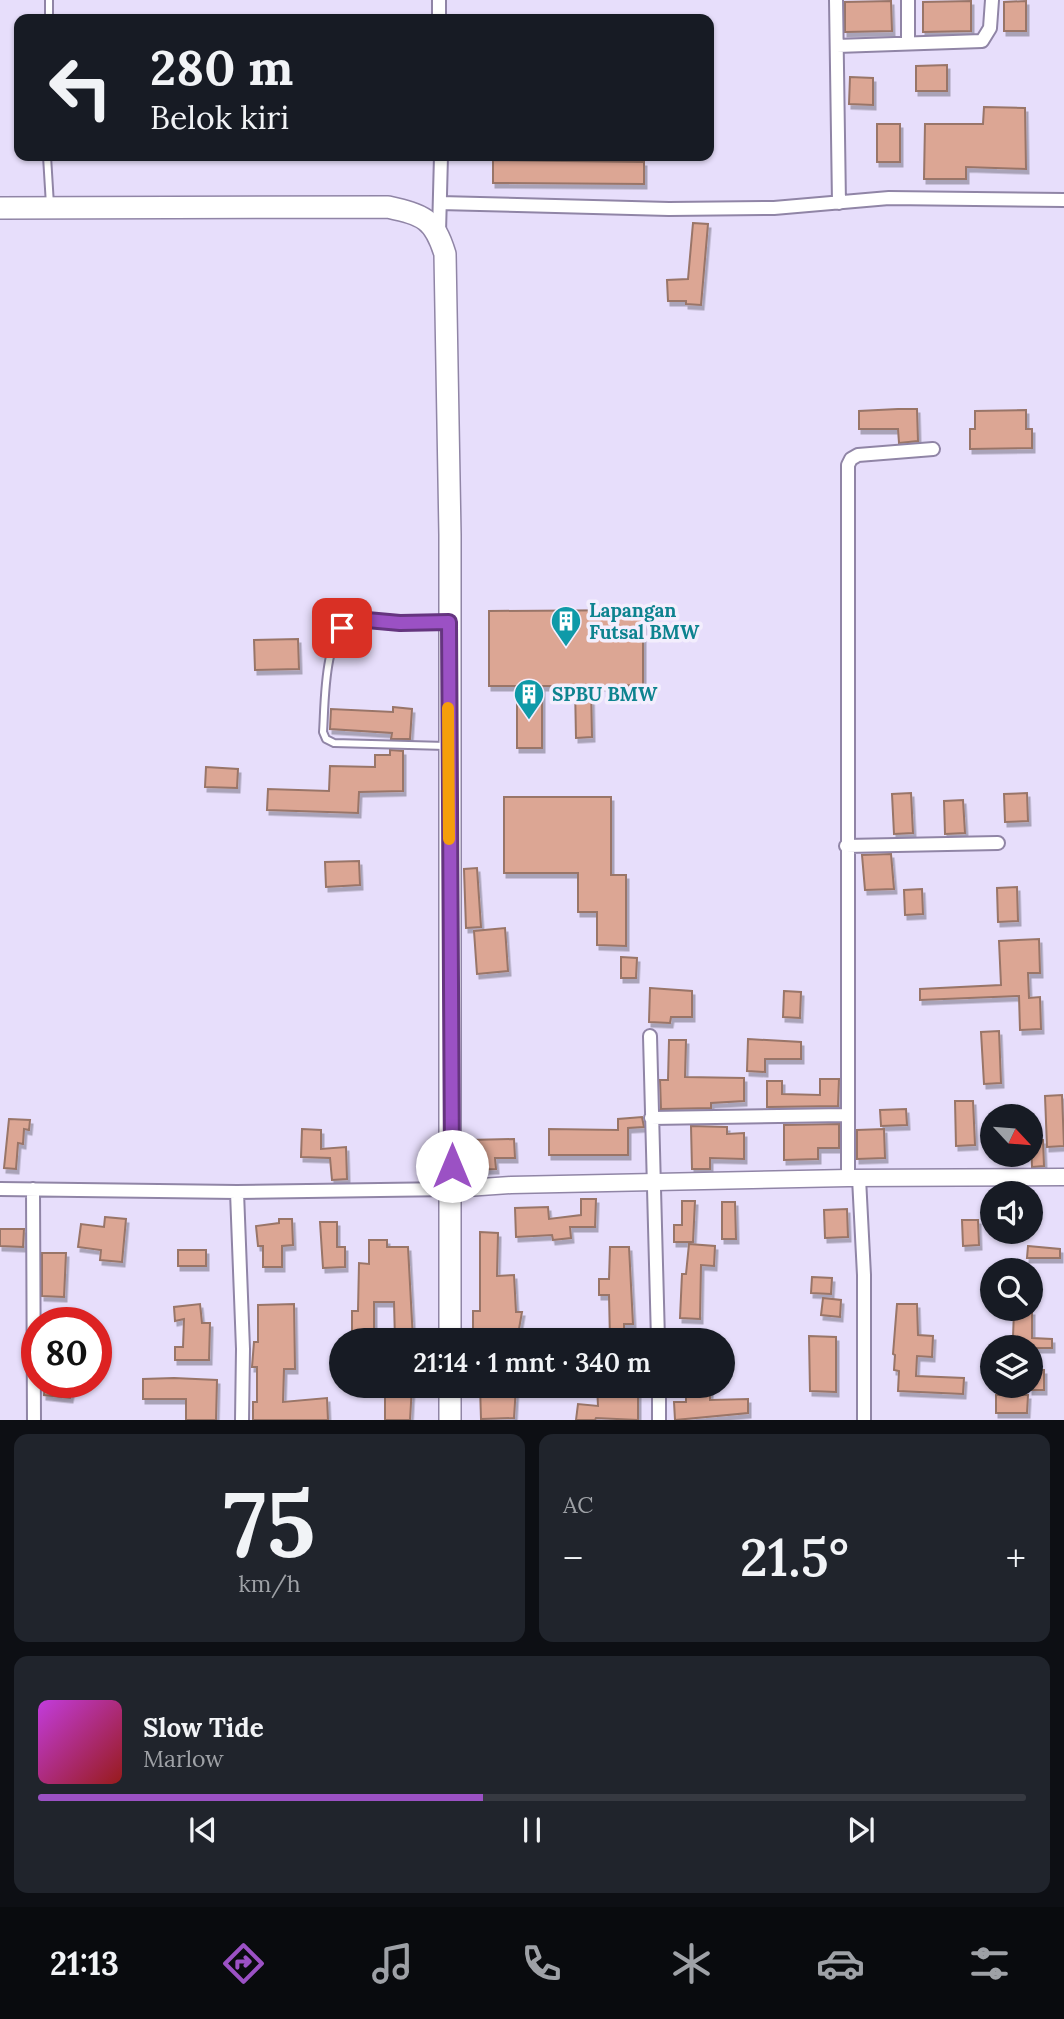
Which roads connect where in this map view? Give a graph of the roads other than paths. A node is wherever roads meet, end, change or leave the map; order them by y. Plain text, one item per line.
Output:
1 (836, 0) edge
2 (908, 0) edge
3 (992, 0) edge
4 (908, 42) junction
5 (837, 46) junction
6 (47, 161) edge
7 (441, 161) edge
8 (1064, 200) edge
9 (440, 203) junction
10 (839, 203) junction
11 (50, 207) junction
12 (0, 208) edge
13 (439, 234) junction
14 (933, 449) dead end
15 (449, 622) junction
16 (448, 747) junction
17 (998, 844) dead end
18 (846, 846) junction
19 (650, 1036) dead end
20 (845, 1115) junction
21 (650, 1118) junction
22 (1064, 1177) edge
23 (853, 1178) junction
24 (652, 1182) junction
25 (0, 1189) edge
26 (33, 1189) junction
27 (452, 1189) junction
28 (237, 1192) junction
29 (450, 1328) edge
30 (658, 1328) edge
31 (450, 1398) edge
32 (659, 1398) edge
33 (34, 1420) edge
34 (242, 1420) edge
35 (450, 1420) edge
36 (659, 1420) edge
37 (864, 1420) edge

1 - 5 street
2 - 4 street
3 - 4 street
4 - 5 street
5 - 10 street
6 - 11 lane
7 - 9 street
8 - 10 street
9 - 10 street
9 - 13 street
11 - 12 highway
11 - 13 highway
13 - 15 highway
14 - 18 street
15 - 16 highway
15 - 16 lane
16 - 27 highway
17 - 18 street
18 - 20 street
19 - 21 street
20 - 21 street
20 - 23 street
21 - 24 street
22 - 23 street
23 - 24 street
23 - 37 street
24 - 27 street
24 - 30 street
25 - 26 street
26 - 28 street
26 - 33 street
27 - 28 street
27 - 29 highway
28 - 34 street
31 - 35 highway
32 - 36 street

